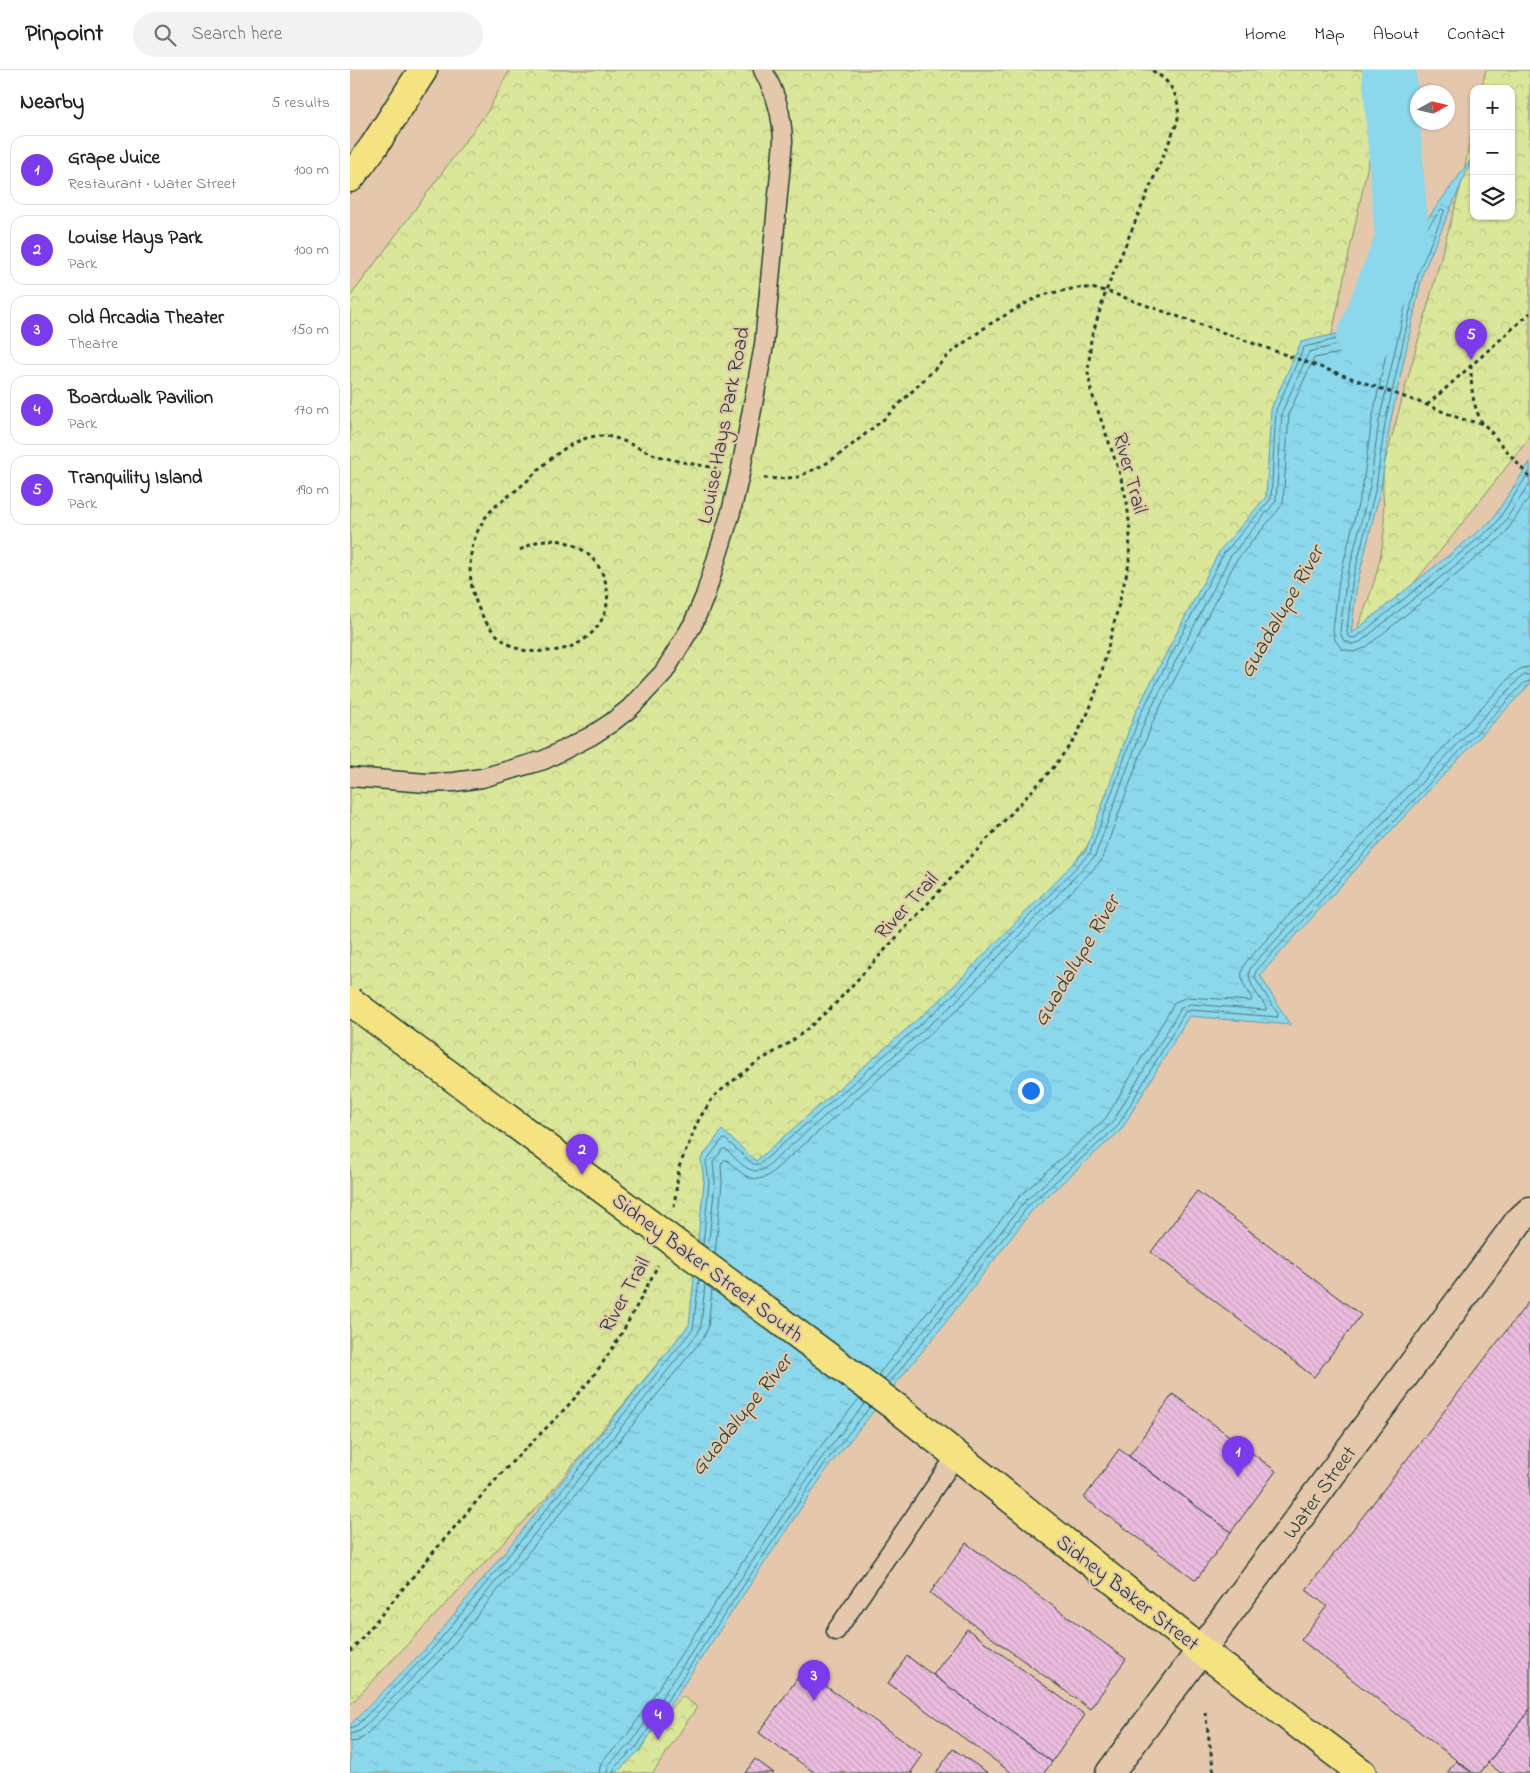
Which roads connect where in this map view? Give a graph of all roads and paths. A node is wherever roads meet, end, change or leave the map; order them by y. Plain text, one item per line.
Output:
1 (423, 70) edge
2 (763, 70) edge
3 (1151, 70) edge
4 (350, 178) edge
5 (1530, 313) edge
6 (1210, 329) dead end
7 (1471, 364) junction
8 (1427, 405) junction
9 (1484, 424) junction
10 (1530, 478) edge
11 (350, 777) edge
12 (350, 1001) edge
13 (1530, 1211) edge
14 (673, 1214) dead end
15 (660, 1261) dead end
16 (897, 1408) joint
17 (956, 1456) junction
18 (836, 1631) dead end
19 (1201, 1650) junction
20 (350, 1652) edge
21 (1205, 1712) dead end
22 (1110, 1773) edge
23 (1214, 1773) edge
24 (1362, 1773) edge

1 - 4 main road
2 - 11 lane, Louise Hays Park Road
3 - 14 path, River Trail
5 - 7 path
6 - 8 path
7 - 8 path
7 - 9 path
8 - 9 path
9 - 10 path
12 - 16 main road, Sidney Baker Street South, bridge
13 - 19 street, Water Street
15 - 20 path, River Trail
16 - 17 main road, Sidney Baker Street
17 - 18 lane
17 - 19 main road, Sidney Baker Street
19 - 22 street, Water Street
19 - 24 main road, Sidney Baker Street
21 - 23 path

